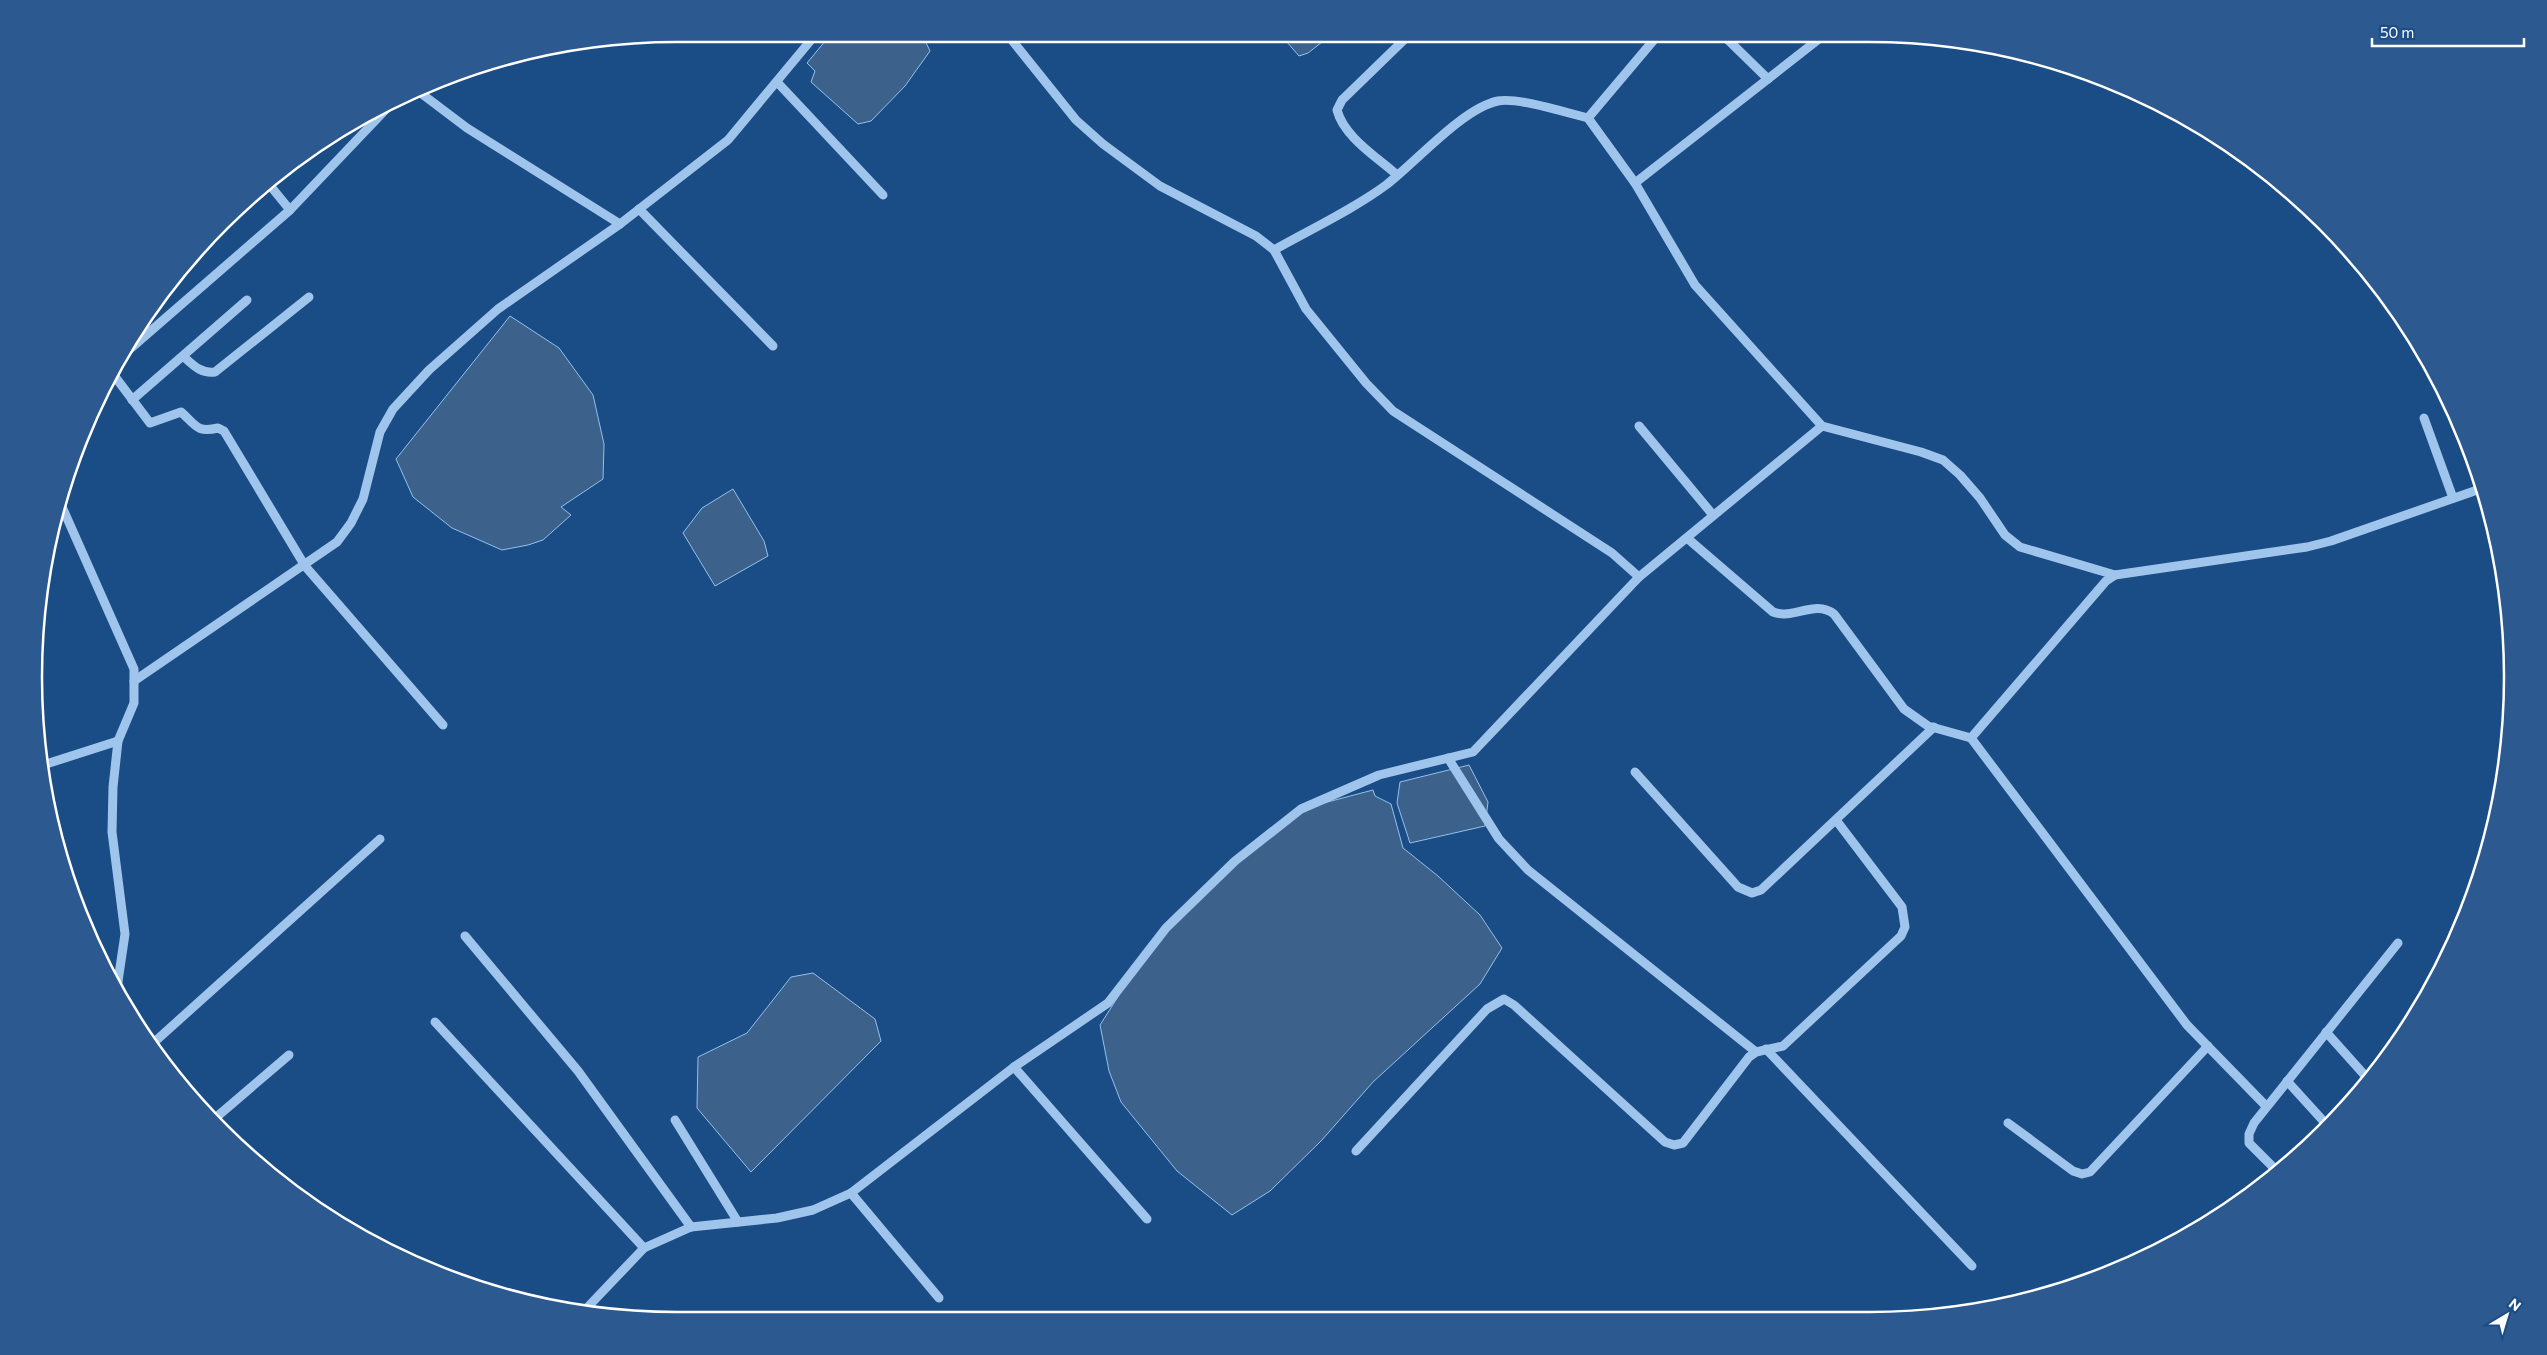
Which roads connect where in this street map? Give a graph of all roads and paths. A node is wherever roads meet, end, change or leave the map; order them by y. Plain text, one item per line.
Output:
1 (810, 42) edge
2 (1013, 42) edge
3 (1401, 42) edge
4 (1652, 42) edge
5 (1730, 42) edge
6 (1815, 42) edge
7 (1768, 79) junction
8 (778, 82) junction
9 (423, 96) edge
10 (1588, 118) junction
11 (377, 119) edge
12 (1397, 175) junction
13 (1635, 183) junction
14 (273, 189) edge
15 (882, 195) dead end
16 (639, 209) junction
17 (290, 210) junction
18 (620, 224) junction
19 (1274, 250) junction
20 (310, 297) dead end
21 (247, 300) dead end
22 (140, 341) edge
23 (773, 346) dead end
24 (183, 356) junction
25 (117, 380) edge
26 (132, 400) junction
27 (2424, 418) dead end
28 (1638, 426) dead end
29 (1822, 426) junction
30 (2476, 490) edge
31 (2453, 498) junction
32 (64, 512) edge
33 (1713, 515) junction
34 (1686, 538) junction
35 (305, 566) junction
36 (2115, 575) junction
37 (1639, 577) junction
38 (134, 681) junction
39 (443, 724) dead end
40 (1934, 728) junction
41 (1971, 738) junction
42 (118, 741) junction
43 (1448, 758) junction
44 (49, 763) edge
45 (1635, 772) dead end
46 (1836, 820) junction
47 (380, 839) dead end
48 (465, 936) dead end
49 (2398, 943) dead end
50 (119, 978) edge
51 (435, 1022) dead end
52 (2326, 1032) junction
53 (157, 1040) edge
54 (2208, 1046) junction
55 (1766, 1049) junction
56 (1756, 1052) junction
57 (289, 1056) dead end
58 (1014, 1067) junction
59 (2364, 1075) edge
60 (2286, 1081) junction
61 (2266, 1106) junction
62 (218, 1116) edge
63 (675, 1120) dead end
64 (2324, 1122) edge
65 (2008, 1123) dead end
66 (1356, 1151) dead end
67 (2273, 1167) edge
68 (851, 1193) junction
69 (1147, 1219) dead end
70 (738, 1222) junction
71 (691, 1227) junction
72 (644, 1248) junction
73 (1972, 1266) dead end
74 (939, 1298) dead end
75 (589, 1306) edge

1 - 8 street
2 - 19 street
3 - 12 street
4 - 10 street
5 - 7 street
6 - 7 street
7 - 13 street
8 - 15 street
8 - 16 street
9 - 18 street
10 - 12 street
10 - 13 street
11 - 17 street
12 - 19 street
13 - 29 street
14 - 17 street
16 - 18 street
16 - 23 street
17 - 22 street
18 - 35 street
19 - 37 street
20 - 24 street
21 - 24 street
24 - 26 street
25 - 26 street
26 - 35 street
27 - 31 street
28 - 33 street
29 - 33 street
29 - 36 street
30 - 31 street
31 - 36 street
32 - 38 street
33 - 34 street
34 - 37 street
34 - 40 street
35 - 38 street
35 - 39 street
36 - 41 street
37 - 43 street
38 - 42 street
40 - 41 street
40 - 46 street
41 - 54 street
42 - 44 street
42 - 50 street
43 - 56 street
43 - 58 street
45 - 46 street
46 - 55 street
47 - 53 street
48 - 71 street
49 - 52 street
51 - 72 street
52 - 59 street
52 - 60 street
54 - 61 street
54 - 65 street
55 - 56 street
55 - 73 street
56 - 66 street
57 - 62 street
58 - 68 street
58 - 69 street
60 - 61 street
60 - 64 street
61 - 67 street
63 - 70 street
68 - 70 street
68 - 74 street
70 - 71 street
71 - 72 street
72 - 75 street

